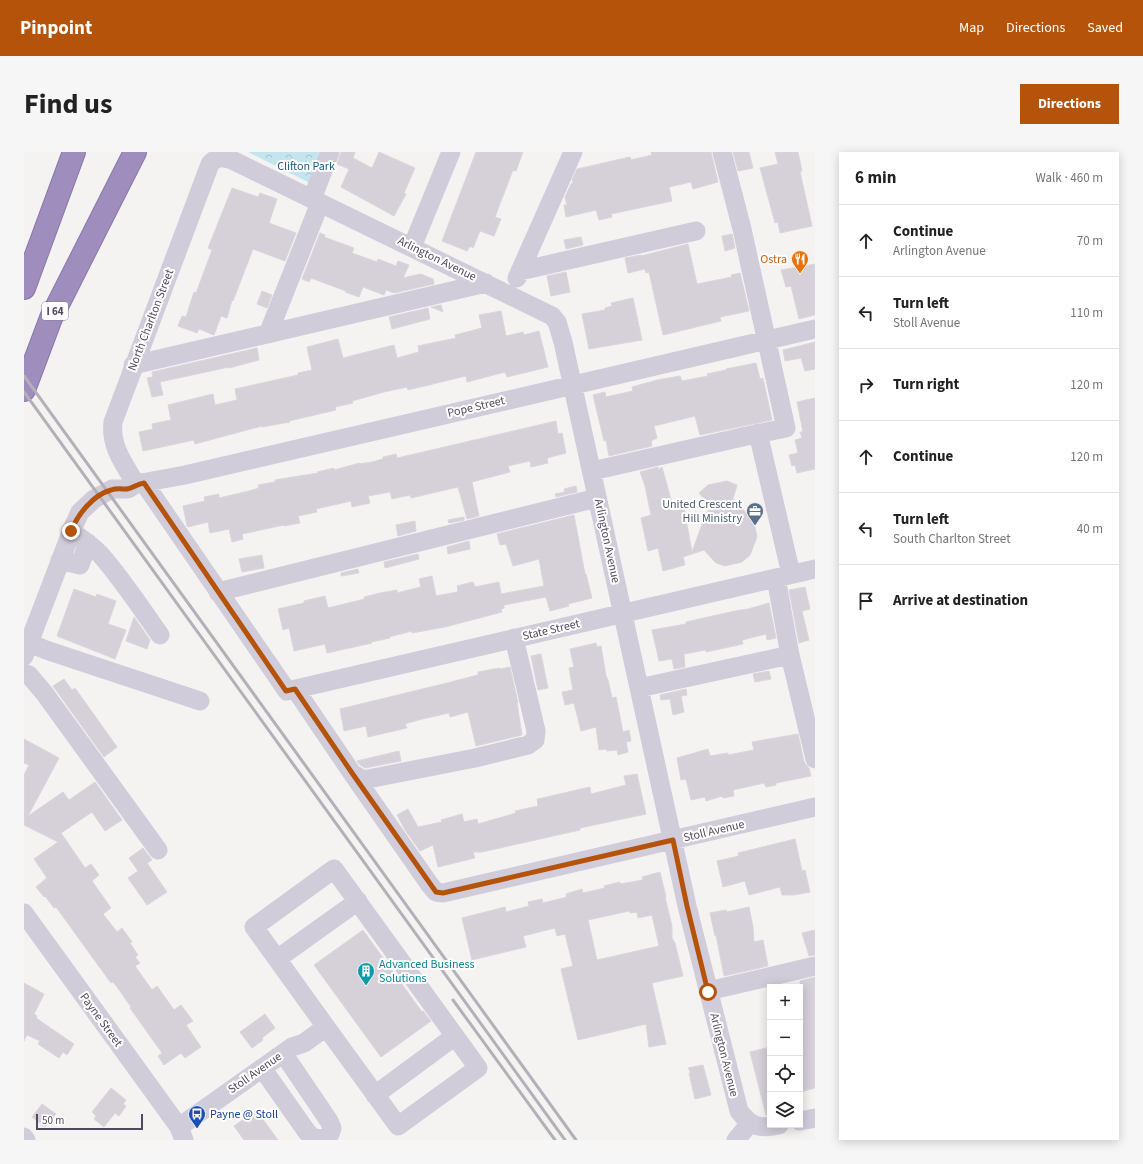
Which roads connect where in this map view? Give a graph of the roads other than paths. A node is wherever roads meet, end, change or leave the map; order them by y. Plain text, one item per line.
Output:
1 (124, 152) edge
2 (134, 152) edge
3 (330, 152) edge
4 (450, 152) edge
5 (573, 152) edge
6 (722, 152) edge
7 (72, 156) edge
8 (218, 157) joint
9 (316, 201) junction
10 (696, 231) dead end
11 (92, 236) junction
12 (412, 247) junction
13 (520, 271) junction
14 (486, 283) junction
15 (24, 288) edge
16 (510, 294) junction
17 (815, 329) edge
18 (268, 334) junction
19 (767, 340) junction
20 (134, 365) junction
21 (573, 386) junction
22 (24, 390) edge
23 (758, 434) junction
24 (592, 471) junction
25 (140, 484) junction
26 (597, 498) junction
27 (71, 531) junction
28 (88, 543) junction
29 (60, 560) junction
30 (815, 568) edge
31 (784, 576) junction
32 (218, 592) junction
33 (623, 613) junction
34 (160, 635) dead end
35 (514, 638) junction
36 (27, 649) edge
37 (790, 655) junction
38 (24, 673) edge
39 (639, 688) junction
40 (291, 690) junction
41 (200, 701) dead end
42 (815, 759) edge
43 (352, 773) junction
44 (815, 808) edge
45 (673, 840) junction
46 (158, 850) dead end
47 (430, 885) joint
48 (358, 901) junction
49 (24, 913) edge
50 (277, 959) junction
51 (815, 966) edge
52 (708, 992) junction
53 (326, 1027) junction
54 (455, 1036) junction
55 (287, 1050) junction
56 (262, 1068) junction
57 (375, 1094) junction
58 (815, 1118) edge
59 (803, 1120) edge
60 (750, 1123) junction
61 (767, 1126) edge
62 (181, 1133) edge
63 (24, 1137) edge
64 (26, 1140) edge
65 (197, 1140) edge
66 (736, 1140) edge

1 - 11 highway, I 64
2 - 11 highway
3 - 9 street
4 - 12 street
5 - 13 street
6 - 19 street
7 - 15 highway
8 - 9 street, Arlington Avenue
8 - 20 street, North Charlton Street
9 - 12 street, Arlington Avenue
9 - 18 street
10 - 13 street
11 - 22 highway, I 64
12 - 14 street, Arlington Avenue
13 - 16 street
14 - 16 street, Arlington Avenue
14 - 18 street
16 - 21 street, Arlington Avenue
17 - 19 street, Pope Street
18 - 20 street
19 - 21 street, Pope Street
19 - 23 street
20 - 25 street, North Charlton Street
21 - 24 street, Arlington Avenue
21 - 25 street, Pope Street
23 - 24 street
23 - 31 street
24 - 26 street, Arlington Avenue
25 - 27 street, Pope Street
25 - 32 street, North Charlton Street
26 - 32 street
26 - 33 street, Arlington Avenue
27 - 28 street
27 - 29 street, Pope Street
28 - 29 street
28 - 34 street
29 - 36 street, Pope Street
30 - 31 street, State Street
31 - 33 street, State Street
31 - 37 street
32 - 40 street, North Charlton Street
33 - 35 street, State Street
33 - 39 street, Arlington Avenue
35 - 40 street, State Street
35 - 43 street
36 - 41 street
37 - 39 street
37 - 42 street
38 - 46 street
39 - 45 street, Arlington Avenue
40 - 43 street, North Charlton Street
43 - 47 street, North Charlton Street
44 - 45 street, Stoll Avenue
45 - 47 street, Stoll Avenue
45 - 52 street, Arlington Avenue
48 - 50 street
48 - 50 street
48 - 54 street
49 - 62 street, Payne Street
50 - 53 street
51 - 52 street
52 - 60 street, Arlington Avenue
53 - 55 street, Stoll Avenue
53 - 57 street
54 - 57 street
54 - 57 street
55 - 56 street, Stoll Avenue
55 - 56 street
56 - 62 street, Stoll Avenue
58 - 59 street
60 - 61 street
60 - 66 street
62 - 65 street, Payne Street
63 - 64 street

